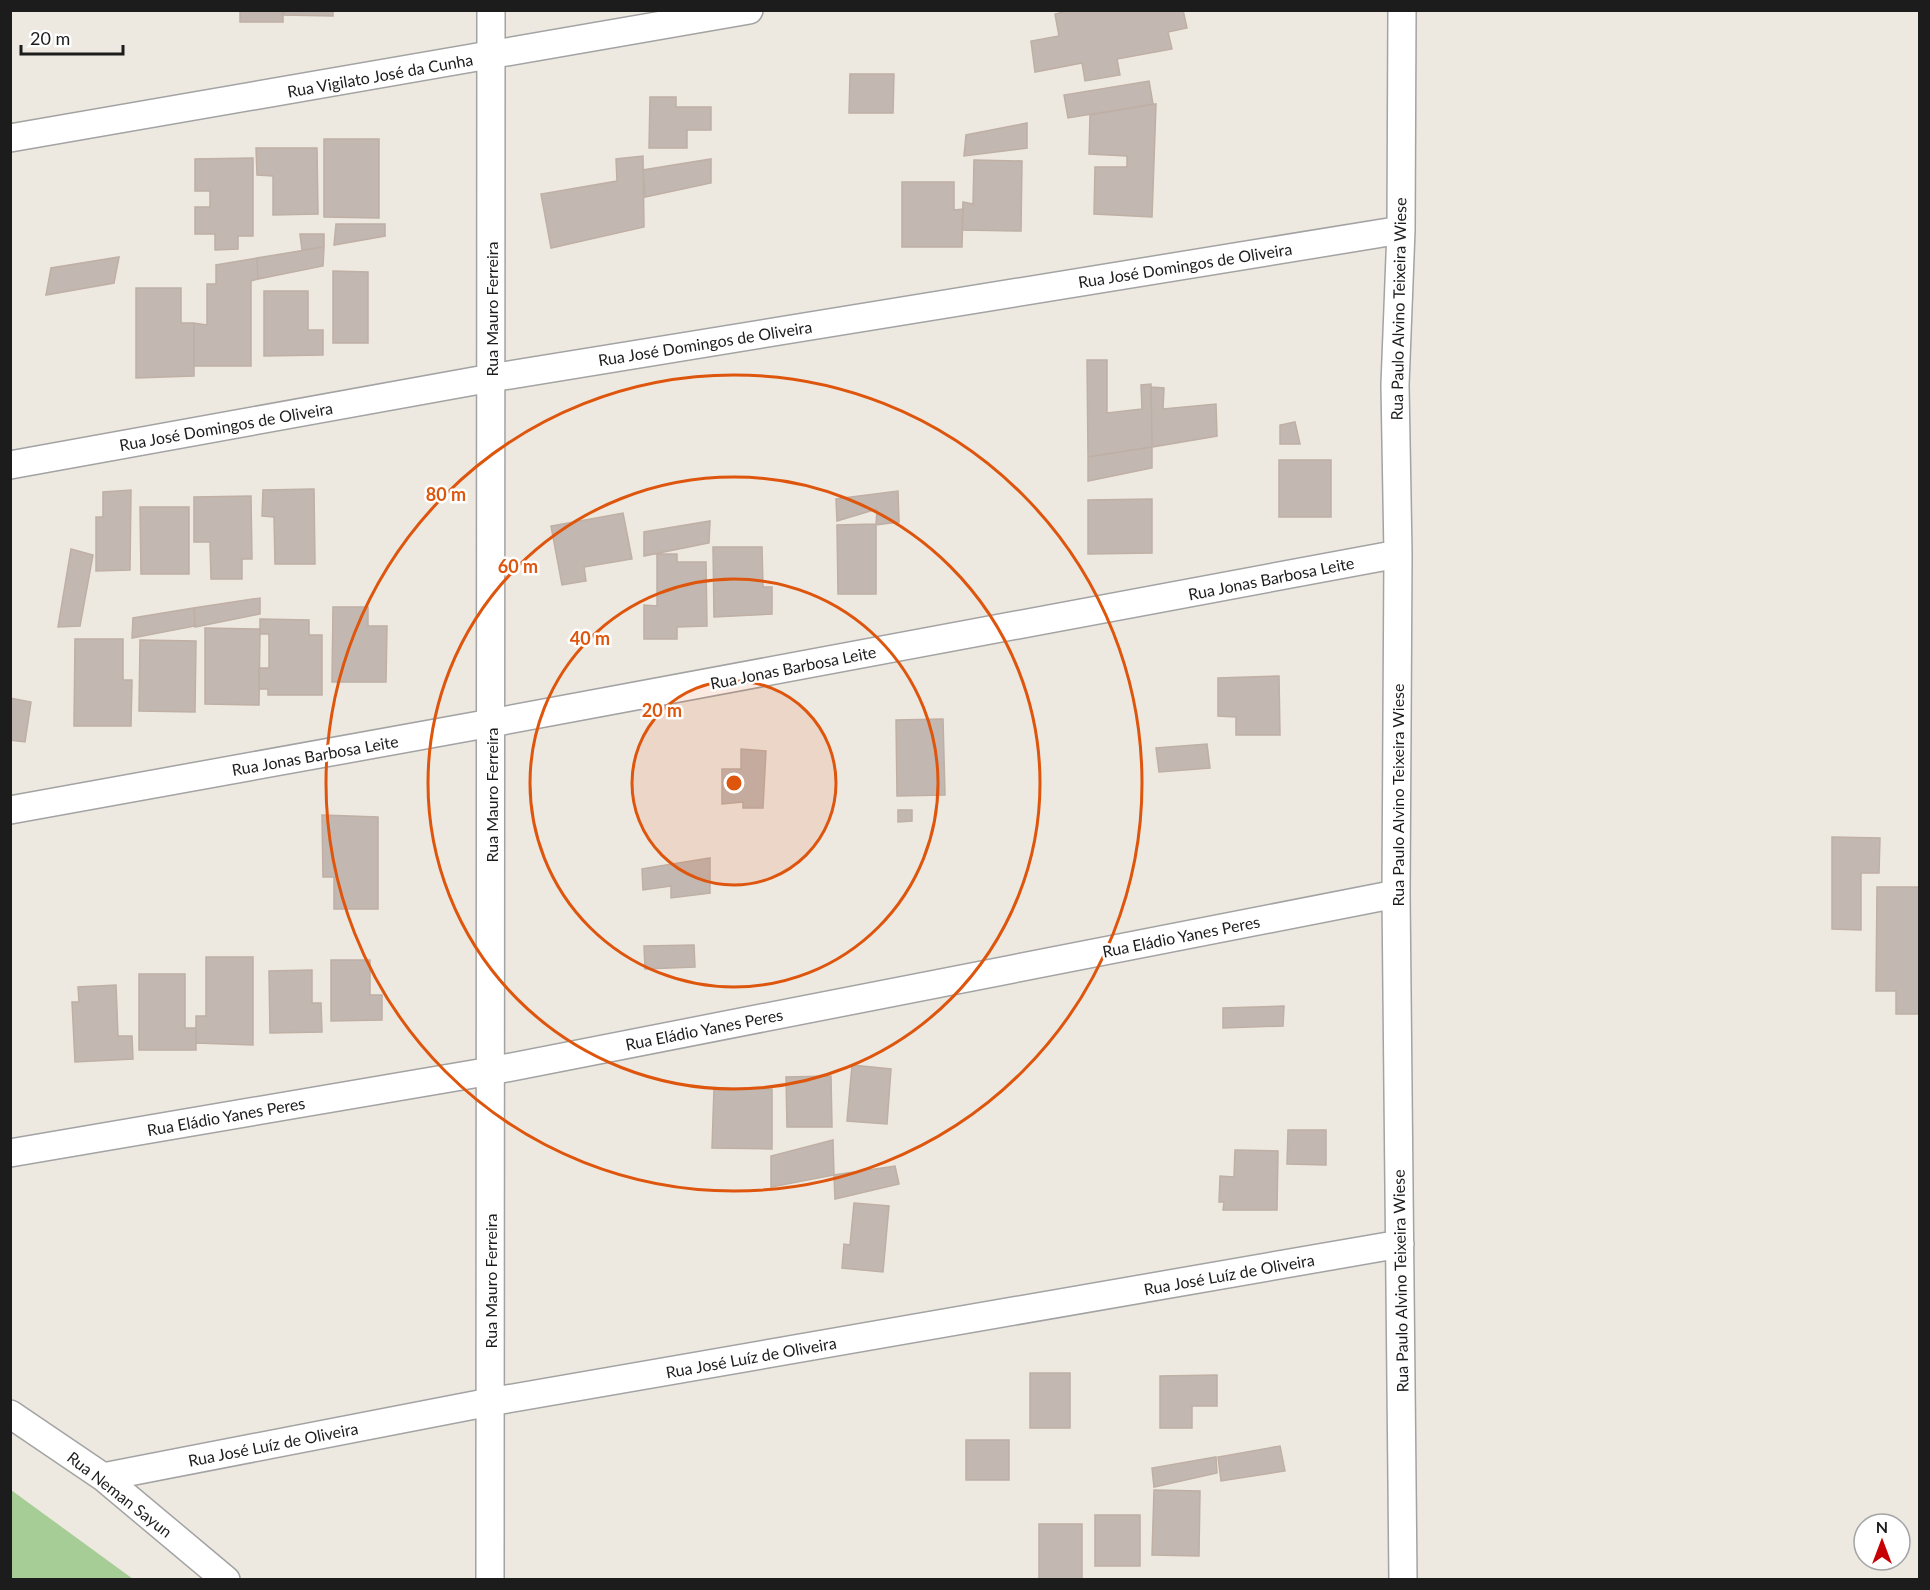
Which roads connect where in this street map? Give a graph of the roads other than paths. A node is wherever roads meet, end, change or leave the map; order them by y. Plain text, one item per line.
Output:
1 (491, 10) edge
2 (749, 10) edge
3 (1402, 10) edge
4 (491, 56) junction
5 (10, 138) edge
6 (1401, 230) junction
7 (491, 378) junction
8 (10, 465) edge
9 (1398, 554) junction
10 (491, 723) junction
11 (10, 810) edge
12 (1396, 894) junction
13 (491, 1071) junction
14 (10, 1153) edge
15 (1400, 1244) junction
16 (490, 1402) junction
17 (10, 1414) edge
18 (103, 1477) junction
19 (226, 1580) edge
20 (490, 1580) edge
21 (1403, 1580) edge

1 - 4 street, Rua Mauro Ferreira
2 - 4 street, Rua Vigilato José da Cunha
3 - 6 street, Rua Paulo Alvino Teixeira Wiese
4 - 5 street, Rua Vigilato José da Cunha
4 - 7 street, Rua Mauro Ferreira
6 - 7 street, Rua José Domingos de Oliveira
6 - 9 street, Rua Paulo Alvino Teixeira Wiese
7 - 8 street, Rua José Domingos de Oliveira
7 - 10 street, Rua Mauro Ferreira
9 - 10 street, Rua Jonas Barbosa Leite
9 - 12 street, Rua Paulo Alvino Teixeira Wiese
10 - 11 street, Rua Jonas Barbosa Leite
10 - 13 street, Rua Mauro Ferreira
12 - 13 street, Rua Eládio Yanes Peres
12 - 15 street, Rua Paulo Alvino Teixeira Wiese
13 - 14 street, Rua Eládio Yanes Peres
13 - 16 street, Rua Mauro Ferreira
15 - 16 street, Rua José Luíz de Oliveira
15 - 21 street, Rua Paulo Alvino Teixeira Wiese
16 - 18 street, Rua José Luíz de Oliveira
16 - 20 street, Rua Mauro Ferreira
17 - 18 street, Rua Neman Sayun
18 - 19 street, Rua Neman Sayun

